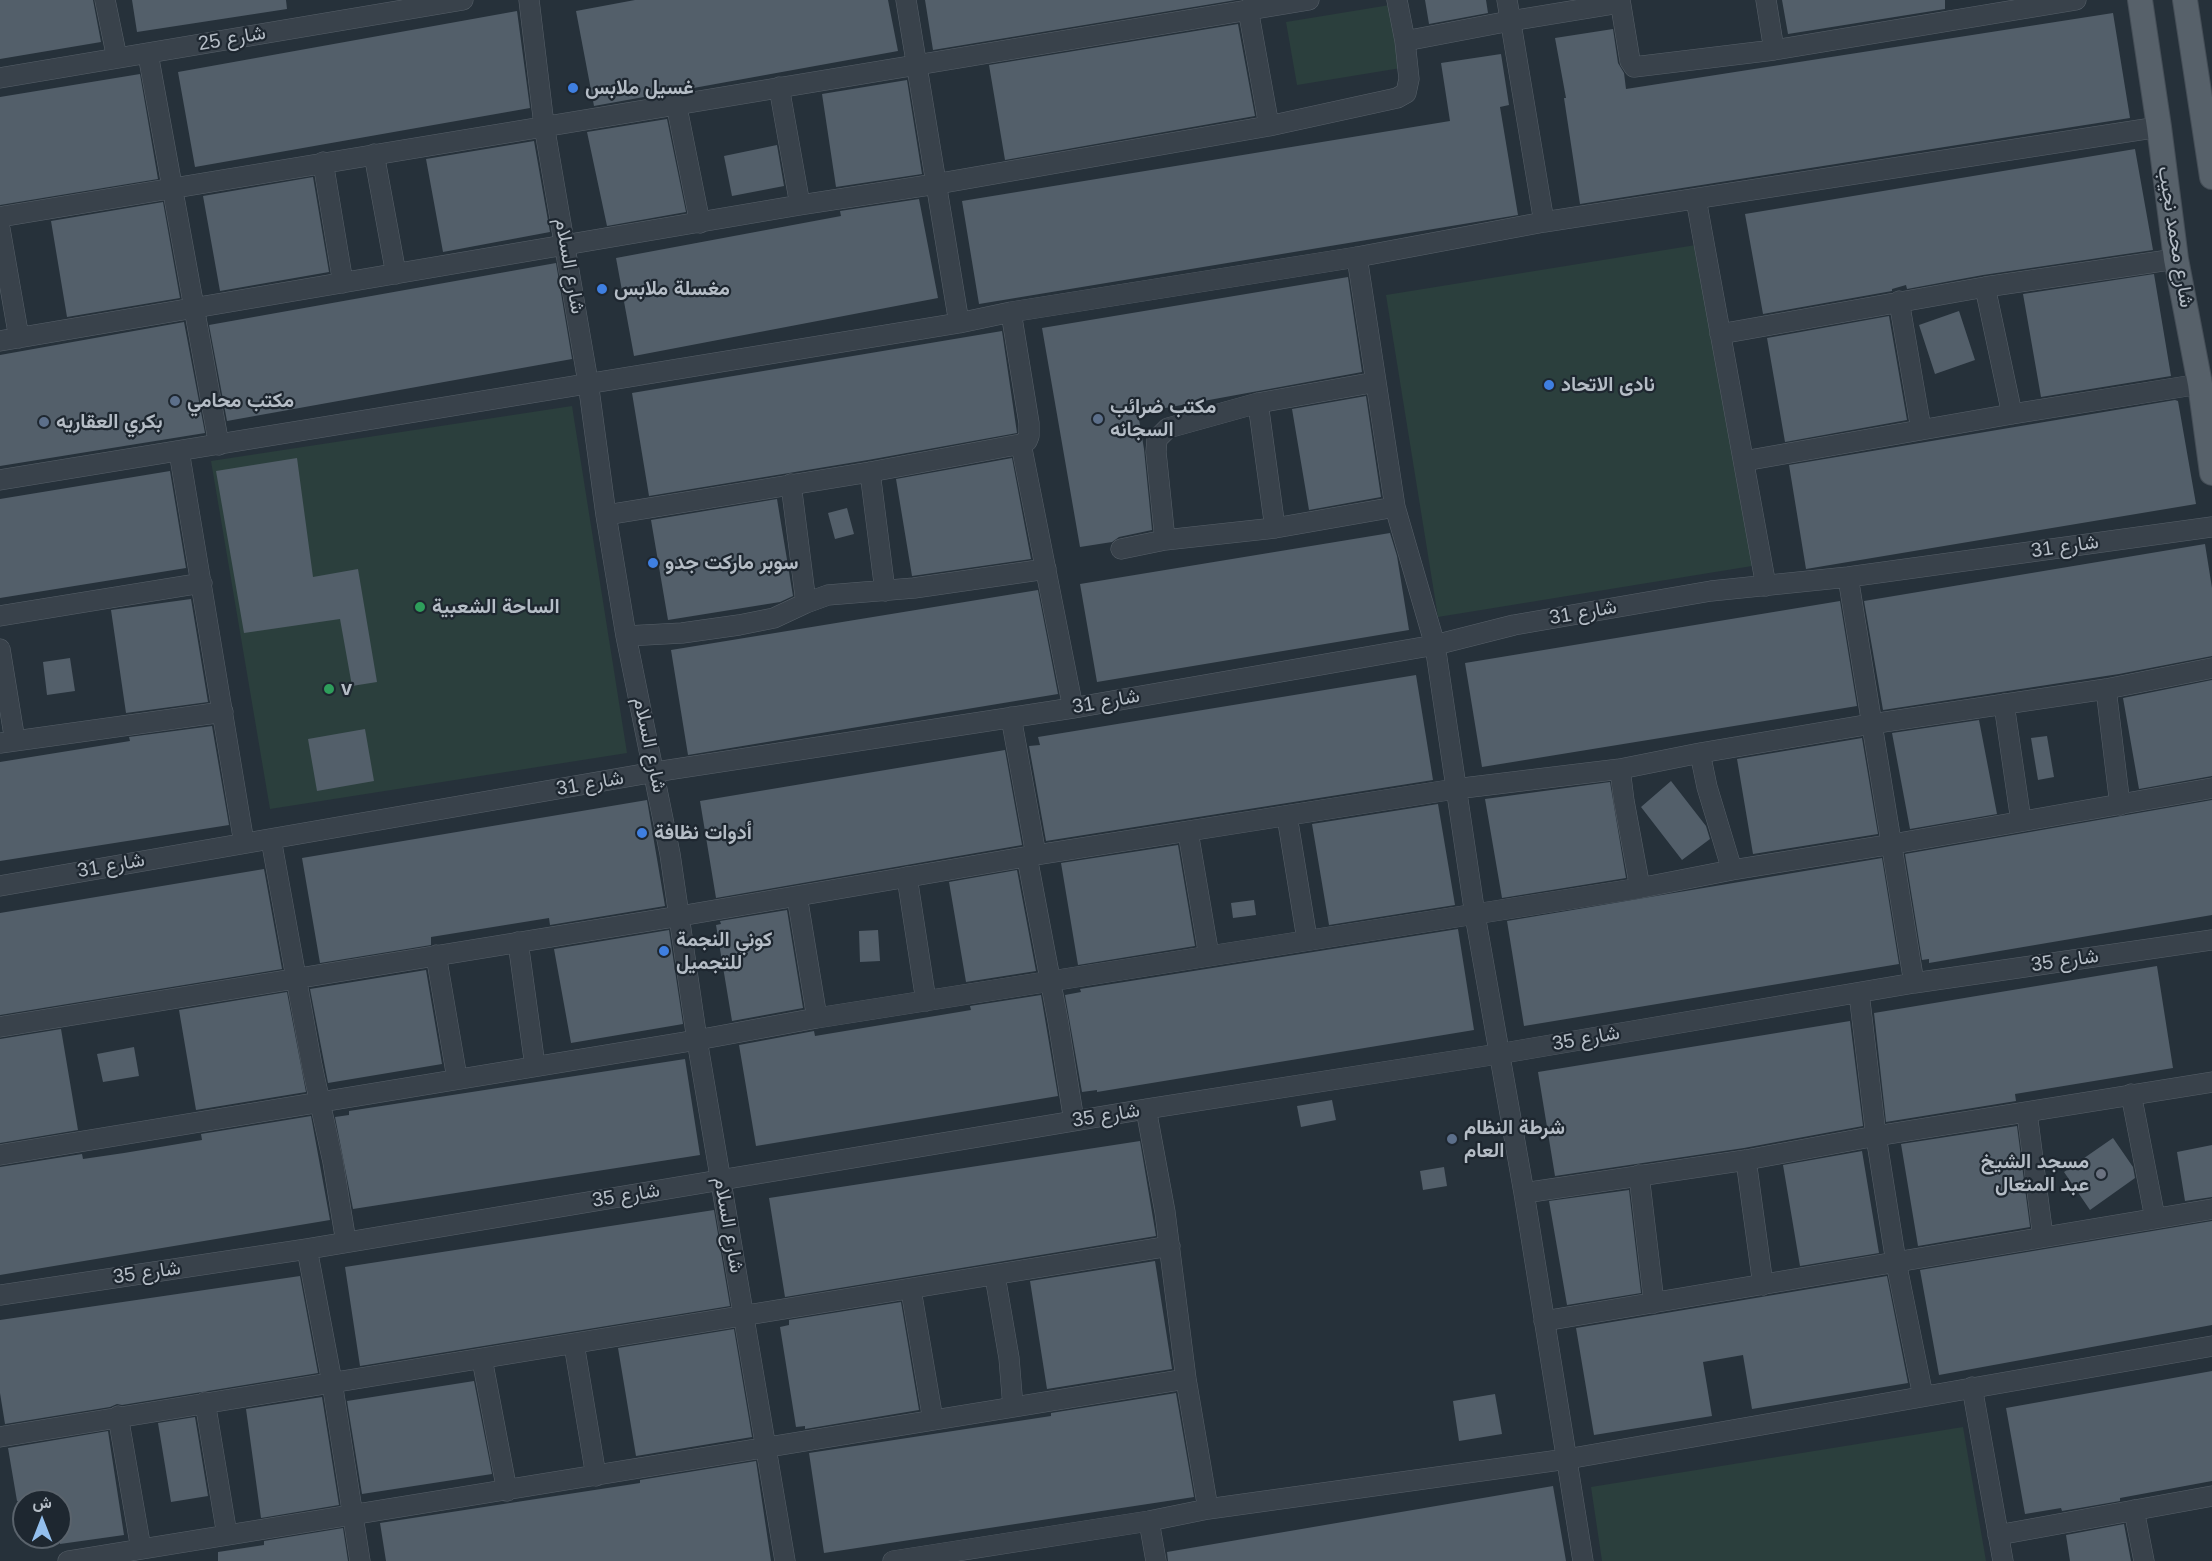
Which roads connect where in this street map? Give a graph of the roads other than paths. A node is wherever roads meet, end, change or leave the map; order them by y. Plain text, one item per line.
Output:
1 (105, 0) edge
2 (464, 0) edge
3 (529, 0) edge
4 (906, 0) edge
5 (1309, 0) edge
6 (1397, 0) edge
7 (1507, 0) edge
8 (1766, 0) edge
9 (2076, 0) edge
10 (2140, 0) edge
11 (2185, 0) edge
12 (1620, 2) edge
13 (1248, 9) junction
14 (1510, 21) junction
15 (1405, 41) junction
16 (1774, 50) junction
17 (148, 54) junction
18 (117, 58) junction
19 (916, 64) junction
20 (0, 78) edge
21 (779, 87) junction
22 (676, 104) junction
23 (544, 125) junction
24 (1269, 126) junction
25 (2159, 128) junction
26 (374, 154) junction
27 (323, 162) junction
28 (2212, 177) edge
29 (936, 184) junction
30 (173, 188) junction
31 (1696, 199) junction
32 (800, 205) junction
33 (0, 217) edge
34 (1544, 222) junction
35 (700, 223) junction
36 (0, 229) edge
37 (566, 245) junction
38 (1356, 257) junction
39 (2176, 259) junction
40 (396, 274) junction
41 (343, 283) junction
42 (1985, 287) junction
43 (1899, 302) junction
44 (195, 308) junction
45 (1011, 312) junction
46 (959, 322) junction
47 (1720, 334) junction
48 (9, 340) edge
49 (1376, 381) junction
50 (588, 382) junction
51 (2200, 384) junction
52 (1258, 403) junction
53 (2012, 414) junction
54 (1921, 429) junction
55 (1021, 444) junction
56 (219, 445) junction
57 (179, 451) junction
58 (1743, 461) junction
59 (870, 472) junction
60 (2212, 473) edge
61 (0, 480) edge
62 (791, 484) junction
63 (1395, 507) junction
64 (606, 515) junction
65 (2212, 527) edge
66 (1275, 528) junction
67 (1165, 540) junction
68 (1121, 549) dead end
69 (1046, 569) junction
70 (1848, 577) junction
71 (202, 583) junction
72 (1766, 586) junction
73 (885, 591) junction
74 (806, 603) junction
75 (0, 616) edge
76 (626, 636) junction
77 (1435, 645) junction
78 (0, 649) edge
79 (2212, 668) edge
80 (2106, 689) junction
81 (2004, 704) junction
82 (1073, 708) junction
83 (223, 712) junction
84 (1011, 717) junction
85 (1871, 724) junction
86 (8, 742) edge
87 (1700, 753) junction
88 (1620, 769) junction
89 (655, 772) junction
90 (2212, 788) edge
91 (1455, 789) junction
92 (2120, 805) junction
93 (1287, 816) junction
94 (2021, 821) junction
95 (1188, 832) junction
96 (271, 839) junction
97 (244, 843) junction
98 (1893, 844) junction
99 (1032, 856) junction
100 (1732, 870) junction
101 (907, 877) junction
102 (0, 886) edge
103 (1640, 888) junction
104 (797, 896) junction
105 (1475, 915) junction
106 (680, 916) junction
107 (1308, 939) junction
108 (2212, 940) edge
109 (518, 942) junction
110 (436, 956) junction
111 (1209, 956) junction
112 (297, 978) junction
113 (1050, 982) junction
114 (1914, 983) junction
115 (1859, 993) junction
116 (926, 1001) junction
117 (818, 1018) junction
118 (0, 1027) edge
119 (698, 1040) junction
120 (1498, 1054) junction
121 (535, 1066) junction
122 (458, 1078) junction
123 (2212, 1082) edge
124 (2131, 1094) junction
125 (320, 1102) junction
126 (1146, 1109) junction
127 (2027, 1113) junction
128 (1074, 1121) junction
129 (1876, 1136) junction
130 (0, 1155) edge
131 (1746, 1160) junction
132 (1639, 1175) junction
133 (721, 1181) junction
134 (1524, 1193) junction
135 (2212, 1209) edge
136 (2155, 1218) junction
137 (2043, 1237) junction
138 (346, 1242) junction
139 (1170, 1246) junction
140 (307, 1249) junction
141 (1896, 1262) junction
142 (995, 1276) junction
143 (1763, 1285) junction
144 (911, 1290) junction
145 (0, 1295) edge
146 (1654, 1303) junction
147 (744, 1317) junction
148 (1544, 1321) junction
149 (574, 1344) junction
150 (2212, 1346) edge
151 (482, 1359) junction
152 (1186, 1379) junction
153 (332, 1382) junction
154 (1972, 1387) junction
155 (1923, 1396) junction
156 (205, 1402) junction
157 (1013, 1407) junction
158 (118, 1416) junction
159 (933, 1419) junction
160 (0, 1437) edge
161 (765, 1447) junction
162 (1567, 1459) junction
163 (596, 1476) junction
164 (507, 1491) junction
165 (2212, 1496) edge
166 (1208, 1509) junction
167 (2134, 1510) junction
168 (352, 1516) junction
169 (1149, 1521) junction
170 (1998, 1534) junction
171 (227, 1535) junction
172 (141, 1549) junction
173 (973, 1555) edge
174 (68, 1561) edge
175 (360, 1561) edge
176 (785, 1561) edge
177 (893, 1561) edge
178 (1156, 1561) edge
179 (1583, 1561) edge
180 (2003, 1561) edge
181 (2144, 1561) edge

1 - 18 street
2 - 17 street, شارع 25
3 - 23 street, شارع السلام
4 - 19 street
5 - 13 street
6 - 15 street
7 - 14 street
8 - 16 street
9 - 16 street
10 - 25 main road, شارع محمد نجيب
11 - 28 main road
12 - 14 street
12 - 16 street
13 - 19 street
13 - 24 street
14 - 15 street
14 - 34 street
15 - 24 street
17 - 18 street, شارع 25
17 - 30 street
18 - 20 street, شارع 25
19 - 21 street
19 - 29 street
21 - 22 street
21 - 32 street
22 - 23 street
22 - 35 street
23 - 26 street
23 - 37 street, شارع السلام
24 - 29 street
25 - 31 street
25 - 39 main road, شارع محمد نجيب
26 - 27 street
26 - 40 street
27 - 30 street
27 - 41 street
29 - 32 street
29 - 46 street
30 - 33 street
30 - 44 street
31 - 34 street
31 - 47 street
32 - 35 street
34 - 38 street
35 - 37 street
36 - 48 street
37 - 40 street
37 - 50 street, شارع السلام
38 - 45 street
38 - 49 street
39 - 42 street
39 - 51 main road, شارع محمد نجيب
40 - 41 street
41 - 44 street
42 - 43 street
42 - 53 street
43 - 47 street
43 - 54 street
44 - 48 street
44 - 56 street
45 - 46 street
45 - 55 street
46 - 50 street
47 - 58 street
49 - 52 street
49 - 63 street
50 - 56 street
50 - 64 street, شارع السلام
51 - 53 street
51 - 60 main road, شارع محمد نجيب
52 - 66 street
52 - 67 street
53 - 54 street
54 - 58 street
55 - 59 street
55 - 69 street
56 - 57 street
57 - 61 street
57 - 71 street
58 - 72 street
59 - 62 street
59 - 73 street
62 - 64 street
62 - 74 street
63 - 66 street
63 - 77 street
64 - 76 street, شارع السلام
65 - 70 street, شارع 31
66 - 67 street
67 - 68 street
69 - 73 street
69 - 82 street
70 - 72 street, شارع 31
70 - 85 street
71 - 75 street
71 - 83 street
72 - 77 street, شارع 31
73 - 74 street
74 - 76 street
76 - 89 street, شارع السلام
77 - 82 street, شارع 31
77 - 91 street
78 - 86 street
79 - 80 street
80 - 81 street
80 - 92 street
81 - 85 street
81 - 94 street
82 - 84 street, شارع 31
83 - 86 street
83 - 97 street
84 - 89 street, شارع 31
84 - 99 street
85 - 87 street
85 - 98 street
87 - 88 street
87 - 100 street
88 - 91 street
88 - 103 street
89 - 96 street, شارع 31
89 - 106 street, شارع السلام
90 - 92 street
91 - 93 street
91 - 105 street
92 - 94 street
93 - 95 street
93 - 107 street
94 - 98 street
95 - 99 street
95 - 111 street
96 - 97 street, شارع 31
96 - 112 street
97 - 102 street, شارع 31
98 - 100 street
98 - 114 street
99 - 101 street
99 - 113 street
100 - 103 street
101 - 104 street
101 - 116 street
103 - 105 street
104 - 106 street
104 - 117 street
105 - 107 street
105 - 120 street
106 - 109 street
106 - 119 street, شارع السلام
107 - 111 street
108 - 114 street, شارع 35
109 - 110 street
109 - 121 street
110 - 112 street
110 - 122 street
111 - 113 street
112 - 118 street
112 - 125 street
113 - 116 street
113 - 128 street
114 - 115 street, شارع 35
115 - 120 street, شارع 35
115 - 129 street
116 - 117 street
117 - 119 street
119 - 121 street
119 - 133 street, شارع السلام
120 - 126 street, شارع 35
120 - 134 street
121 - 122 street
122 - 125 street
123 - 124 street
124 - 127 street
124 - 136 street
125 - 130 street
125 - 138 street
126 - 128 street, شارع 35
126 - 139 street
127 - 129 street
127 - 137 street
128 - 133 street, شارع 35
129 - 131 street
129 - 141 street
131 - 132 street
131 - 143 street
132 - 134 street
132 - 146 street
133 - 138 street, شارع 35
133 - 147 street, شارع السلام
134 - 148 street
135 - 136 street
136 - 137 street
137 - 141 street
138 - 140 street, شارع 35
139 - 142 street
139 - 152 street
140 - 145 street, شارع 35
140 - 153 street
141 - 143 street
141 - 155 street
142 - 144 street
142 - 157 street
143 - 146 street
144 - 147 street
144 - 159 street
146 - 148 street
147 - 149 street
147 - 161 street, شارع السلام
148 - 162 street
149 - 151 street
149 - 163 street
150 - 154 street
151 - 153 street
151 - 164 street
152 - 157 street
152 - 166 street
153 - 156 street
153 - 168 street
154 - 155 street
154 - 170 street
155 - 162 street
156 - 158 street
156 - 171 street
157 - 159 street
158 - 160 street
158 - 172 street
159 - 161 street
161 - 163 street
161 - 176 street, شارع السلام
162 - 166 street
162 - 179 street
163 - 164 street
164 - 168 street
165 - 167 street
166 - 169 street
167 - 170 street
167 - 181 street
168 - 171 street
168 - 175 street
169 - 173 street
169 - 178 street
170 - 180 street
171 - 172 street
172 - 174 street
173 - 177 street

